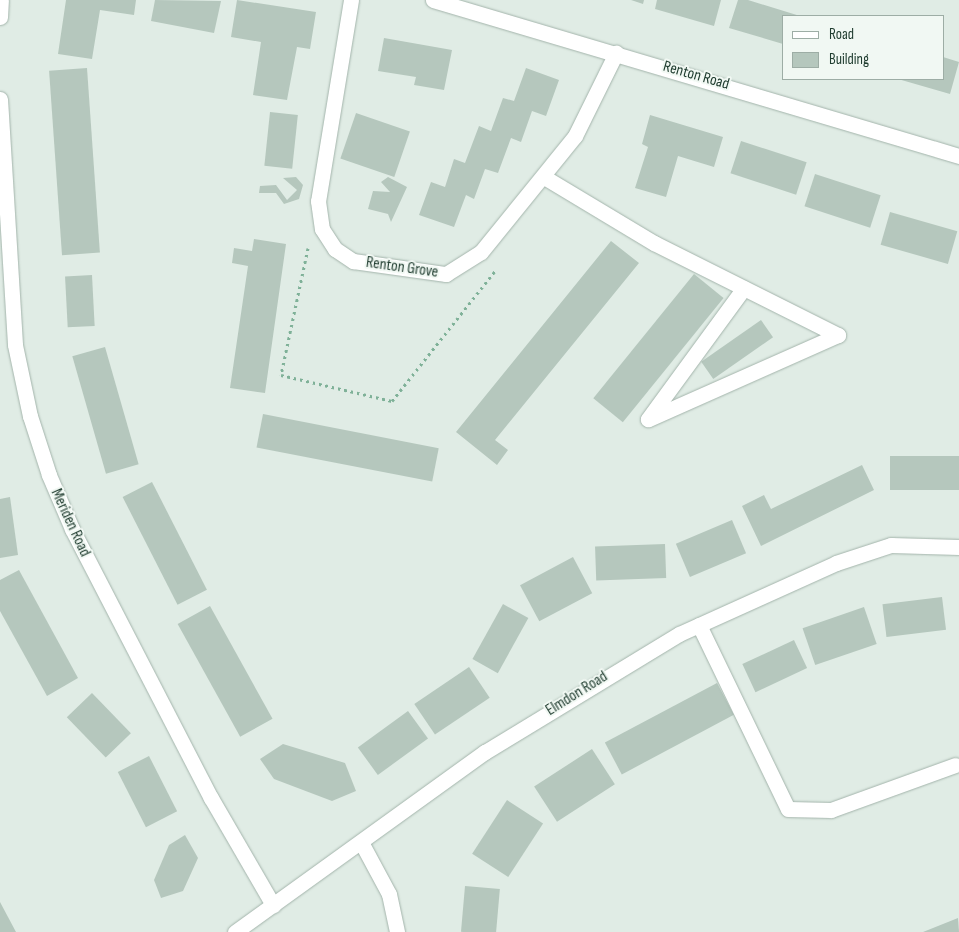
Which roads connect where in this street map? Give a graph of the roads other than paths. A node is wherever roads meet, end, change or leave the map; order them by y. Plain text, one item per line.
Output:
1 (0, 0) edge
2 (351, 0) edge
3 (433, 0) edge
4 (0, 18) edge
5 (616, 53) junction
6 (0, 99) edge
7 (959, 156) edge
8 (544, 177) junction
9 (744, 288) junction
10 (959, 547) edge
11 (699, 625) junction
12 (955, 765) dead end
13 (361, 842) junction
14 (273, 905) junction
15 (235, 932) edge
16 (397, 932) edge

1 - 4 street
2 - 8 street, Renton Grove
3 - 5 street, Renton Road
5 - 7 street, Renton Road
5 - 8 street, Renton Grove
6 - 14 street, Meriden Road
8 - 9 street
9 - 9 street
10 - 11 street, Elmdon Road
11 - 12 street
11 - 13 street, Elmdon Road
13 - 14 street, Elmdon Road
13 - 16 street
14 - 15 street, Elmdon Road

